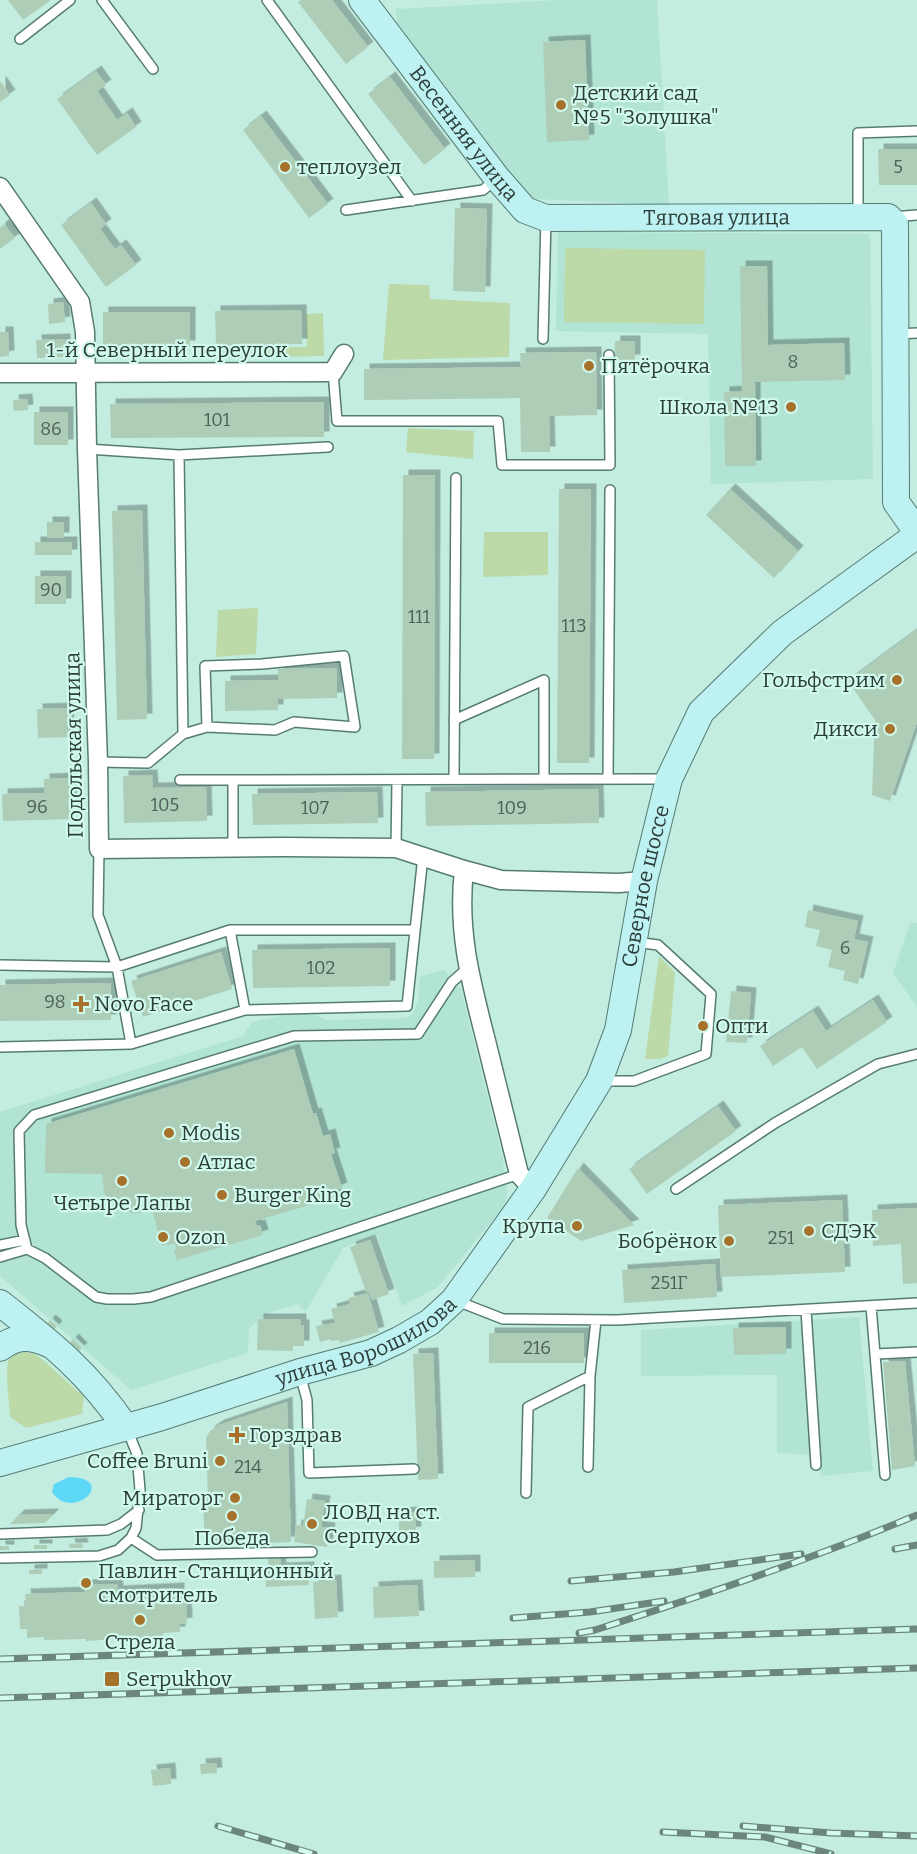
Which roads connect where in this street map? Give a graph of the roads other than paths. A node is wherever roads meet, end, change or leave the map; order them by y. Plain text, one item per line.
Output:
1 (70, 0) edge
2 (102, 0) edge
3 (267, 0) edge
4 (362, 0) edge
5 (20, 39) dead end
6 (153, 69) dead end
7 (917, 131) edge
8 (497, 178) junction
9 (0, 187) edge
10 (412, 201) junction
11 (346, 210) dead end
12 (917, 215) edge
13 (858, 217) junction
14 (888, 217) junction
15 (546, 218) junction
16 (906, 333) edge
17 (543, 339) dead end
18 (344, 354) dead end
19 (609, 355) dead end
20 (86, 372) junction
21 (333, 372) junction
22 (0, 373) edge
23 (328, 447) dead end
24 (87, 449) junction
25 (179, 456) junction
26 (456, 478) dead end
27 (610, 490) dead end
28 (917, 534) edge
29 (454, 720) junction
30 (207, 727) junction
31 (183, 734) junction
32 (98, 762) junction
33 (608, 778) junction
34 (454, 779) junction
35 (544, 779) junction
36 (669, 779) junction
37 (180, 780) dead end
38 (233, 780) junction
39 (397, 782) junction
40 (233, 848) junction
41 (396, 848) junction
42 (99, 849) junction
43 (423, 856) junction
44 (464, 870) junction
45 (644, 881) junction
46 (230, 930) junction
47 (415, 930) junction
48 (633, 941) junction
49 (0, 966) edge
50 (117, 967) junction
51 (468, 968) junction
52 (245, 1010) junction
53 (131, 1044) junction
54 (0, 1047) edge
55 (917, 1054) edge
56 (599, 1081) junction
57 (526, 1181) junction
58 (676, 1189) dead end
59 (26, 1244) junction
60 (0, 1245) edge
61 (0, 1257) edge
62 (454, 1300) junction
63 (0, 1303) edge
64 (917, 1303) edge
65 (871, 1305) junction
66 (806, 1310) junction
67 (596, 1320) junction
68 (0, 1348) edge
69 (58, 1348) junction
70 (917, 1352) edge
71 (876, 1354) junction
72 (300, 1372) junction
73 (590, 1376) junction
74 (126, 1428) junction
75 (0, 1463) edge
76 (816, 1466) dead end
77 (588, 1467) dead end
78 (414, 1469) dead end
79 (885, 1475) dead end
80 (526, 1493) dead end
81 (139, 1510) junction
82 (0, 1534) edge
83 (131, 1538) junction
84 (312, 1552) dead end
85 (0, 1558) edge

1 - 5 lane
2 - 6 lane
3 - 10 lane
4 - 8 main road, Весенняя улица
7 - 13 lane
8 - 10 lane
8 - 15 main road, Весенняя улица
9 - 20 street, Подольская улица
10 - 11 lane
12 - 14 lane, Тяговая улица
13 - 14 main road, Тяговая улица
13 - 15 main road, Тяговая улица
14 - 16 main road
15 - 17 lane
16 - 28 main road
18 - 21 street
19 - 21 lane
20 - 21 street, 1-й Северный переулок
20 - 22 street, 1-й Северный переулок
20 - 24 street, Подольская улица
23 - 25 lane
24 - 25 lane
24 - 32 street, Подольская улица
25 - 31 lane
26 - 29 lane
27 - 33 lane
28 - 36 main road, Северное шоссе
29 - 34 lane
29 - 35 lane
30 - 30 lane
30 - 31 lane
31 - 32 lane
32 - 42 street, Подольская улица
33 - 35 lane
33 - 36 lane
34 - 35 lane
34 - 39 lane
36 - 45 main road, Северное шоссе
37 - 38 lane
38 - 39 lane
38 - 40 lane
39 - 41 lane
40 - 41 street, Подольская улица
40 - 42 street, Подольская улица
41 - 43 street, Подольская улица
42 - 50 lane
43 - 44 street, Подольская улица
43 - 47 lane
44 - 45 street, Подольская улица
44 - 51 street
45 - 48 main road, Северное шоссе
46 - 47 lane
46 - 50 lane
46 - 52 lane
47 - 52 lane
48 - 56 main road, Северное шоссе
48 - 56 lane
49 - 50 lane
50 - 53 lane
51 - 57 street
51 - 59 lane
52 - 53 lane
53 - 54 lane
55 - 58 lane
56 - 57 main road, Северное шоссе
57 - 59 lane
57 - 62 main road, Северное шоссе
59 - 60 lane
59 - 61 lane
62 - 67 lane, улица Ворошилова
62 - 72 main road, улица Ворошилова
63 - 69 main road
64 - 65 lane, улица Ворошилова
65 - 66 lane, улица Ворошилова
65 - 71 lane
66 - 67 lane, улица Ворошилова
66 - 76 lane
67 - 73 lane
68 - 69 main road
69 - 74 main road
70 - 71 lane
71 - 79 lane
72 - 74 main road, улица Ворошилова
72 - 78 lane
73 - 77 lane
73 - 80 lane
74 - 75 main road, улица Ворошилова
74 - 81 lane
81 - 82 lane
81 - 83 lane
83 - 84 lane
83 - 85 lane

